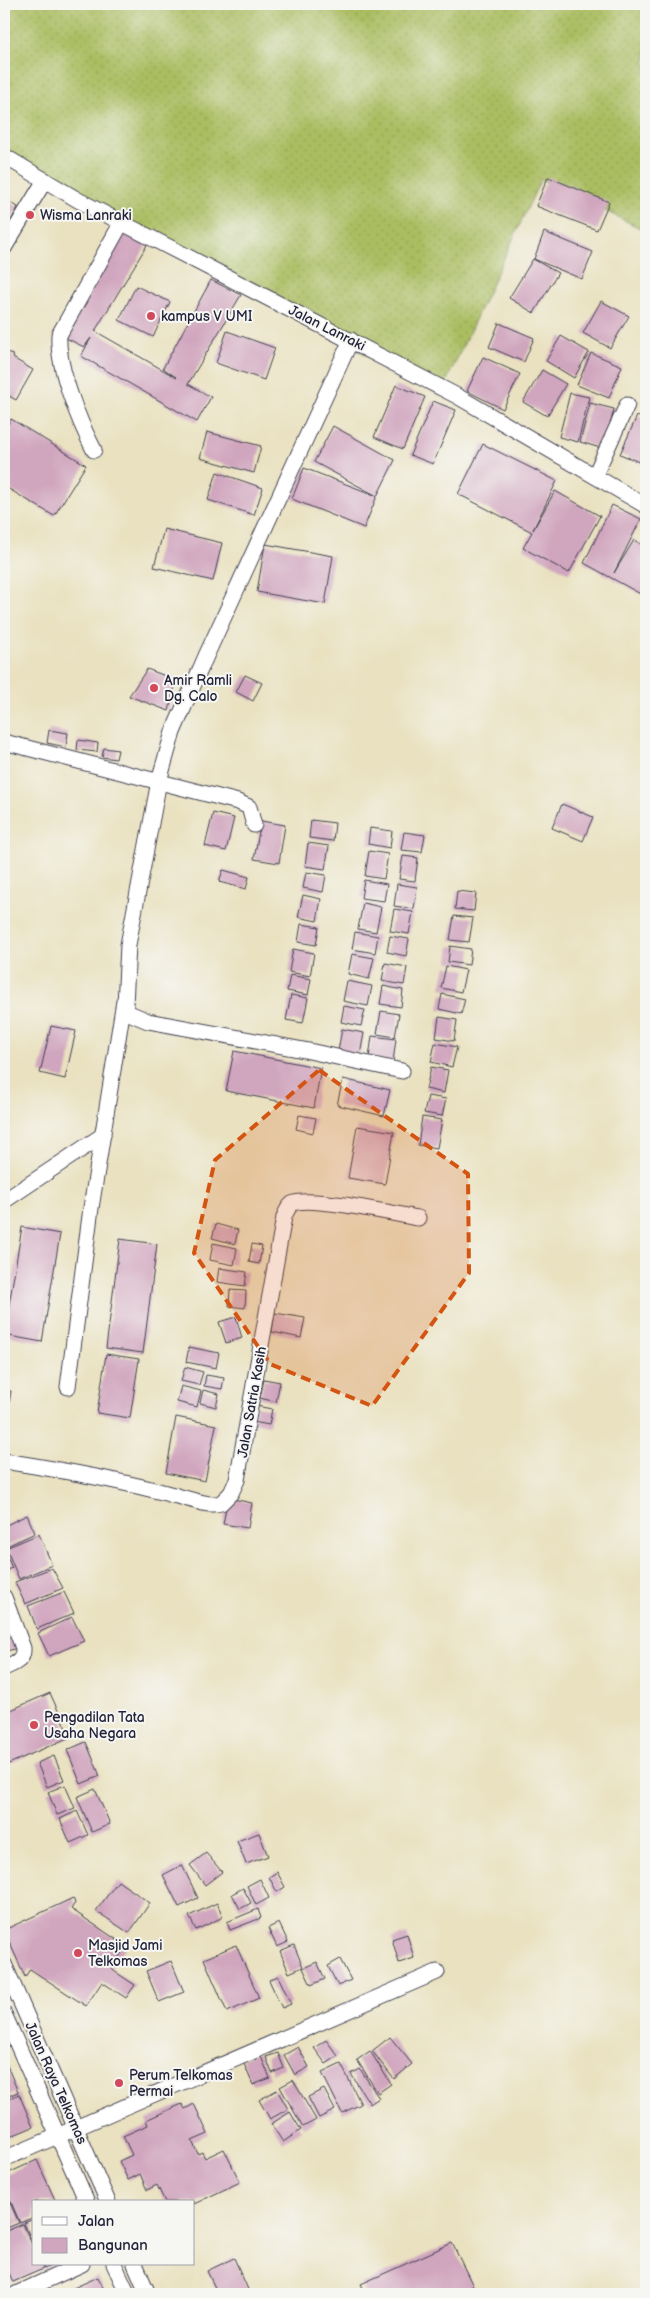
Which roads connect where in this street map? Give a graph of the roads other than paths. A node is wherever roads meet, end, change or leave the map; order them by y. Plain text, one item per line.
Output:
1 (4, 156) edge
2 (45, 180) junction
3 (122, 222) junction
4 (4, 248) edge
5 (351, 340) junction
6 (628, 405) dead end
7 (94, 450) dead end
8 (595, 475) junction
9 (646, 506) edge
10 (4, 742) edge
11 (159, 781) junction
12 (254, 825) dead end
13 (125, 994) junction
14 (402, 1071) dead end
15 (103, 1135) junction
16 (4, 1201) edge
17 (418, 1218) dead end
18 (68, 1387) dead end
19 (4, 1461) edge
20 (4, 1597) edge
21 (4, 1668) edge
22 (4, 1964) edge
23 (437, 1972) dead end
24 (4, 2014) edge
25 (75, 2127) junction
26 (58, 2135) junction
27 (4, 2159) edge
28 (85, 2200) edge
29 (107, 2200) edge
30 (78, 2266) edge
31 (115, 2266) edge
32 (136, 2266) edge
33 (16, 2294) edge
34 (128, 2294) edge
35 (148, 2294) edge

1 - 2 street, Jalan Lanraki
2 - 3 street, Jalan Lanraki
2 - 4 street
3 - 5 street, Jalan Lanraki
3 - 7 street
5 - 8 street, Jalan Lanraki
5 - 11 street
6 - 8 street
8 - 9 street, Jalan Lanraki
10 - 11 street
11 - 12 street
11 - 13 street
13 - 14 street
13 - 15 street
15 - 16 street
15 - 18 street
17 - 19 street, Jalan Satria Kasih
20 - 21 street
22 - 25 street, Jalan Raya Telkomas
23 - 25 street
24 - 26 street, Jalan Raya Telkomas
25 - 26 street
25 - 29 street, Jalan Raya Telkomas
26 - 27 street
26 - 28 street, Jalan Raya Telkomas
30 - 33 street
31 - 34 street
32 - 35 street

